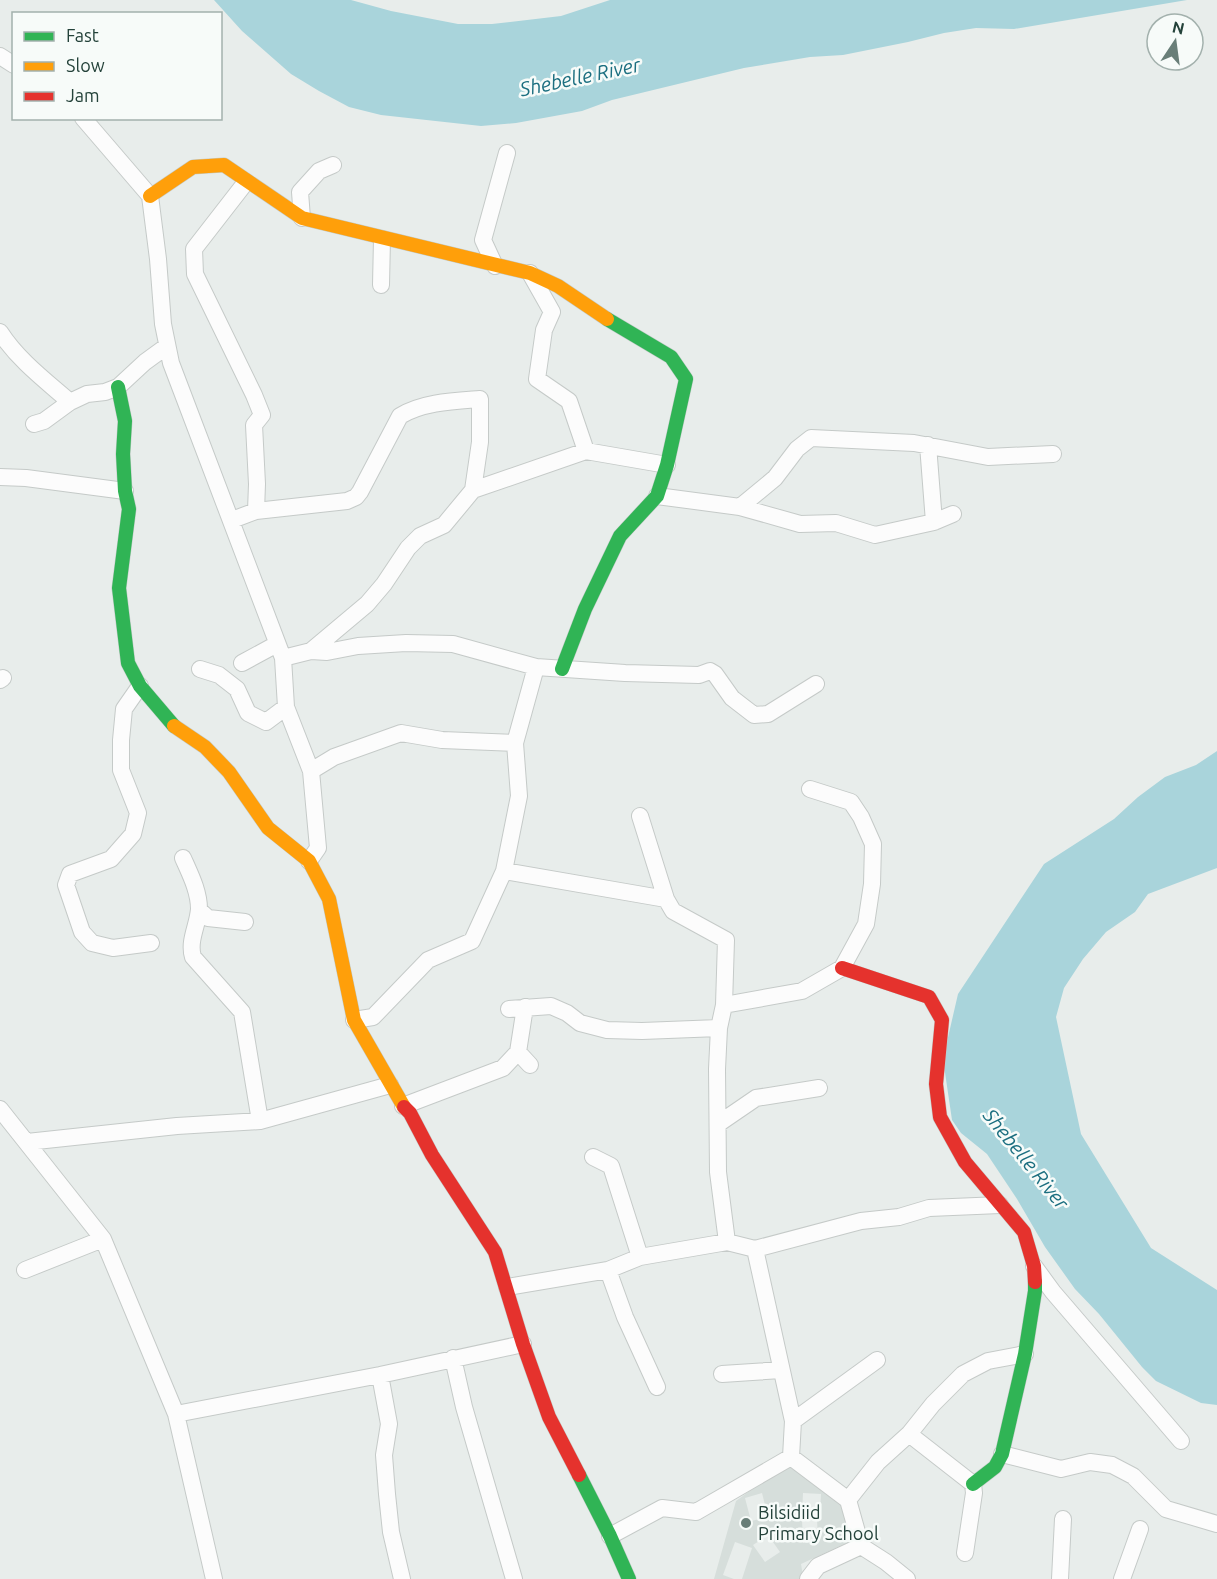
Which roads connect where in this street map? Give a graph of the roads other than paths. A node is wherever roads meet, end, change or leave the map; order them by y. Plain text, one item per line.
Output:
1 (85, 120) edge
2 (507, 153) dead end
3 (333, 165) dead end
4 (246, 182) junction
5 (150, 196) junction
6 (302, 218) junction
7 (382, 239) junction
8 (495, 266) junction
9 (530, 273) junction
10 (381, 285) dead end
11 (0, 332) edge
12 (167, 346) junction
13 (118, 387) junction
14 (70, 402) junction
15 (34, 424) dead end
16 (928, 446) junction
17 (586, 451) junction
18 (1053, 454) dead end
19 (667, 465) junction
20 (0, 477) edge
21 (473, 490) junction
22 (125, 491) junction
23 (657, 496) junction
24 (740, 507) junction
25 (256, 511) junction
26 (953, 514) dead end
27 (232, 520) junction
28 (934, 522) junction
29 (280, 651) junction
30 (311, 651) junction
31 (242, 663) dead end
32 (536, 667) junction
33 (200, 669) dead end
34 (562, 669) junction
35 (816, 684) dead end
36 (140, 686) junction
37 (286, 707) junction
38 (515, 743) junction
39 (312, 771) junction
40 (810, 789) dead end
41 (640, 816) dead end
42 (183, 858) dead end
43 (309, 861) junction
44 (504, 871) junction
45 (666, 899) junction
46 (199, 910) junction
47 (245, 922) dead end
48 (152, 943) dead end
49 (842, 968) junction
50 (202, 976) dead end
51 (223, 991) junction
52 (724, 1005) junction
53 (354, 1020) junction
54 (719, 1028) junction
55 (518, 1052) junction
56 (530, 1065) dead end
57 (390, 1085) junction
58 (819, 1089) dead end
59 (403, 1106) junction
60 (1, 1110) edge
61 (260, 1121) junction
62 (718, 1124) junction
63 (27, 1142) junction
64 (592, 1157) dead end
65 (1000, 1205) junction
66 (103, 1239) junction
67 (727, 1242) junction
68 (755, 1249) junction
69 (640, 1257) junction
70 (1034, 1266) junction
71 (25, 1270) dead end
72 (608, 1270) junction
73 (507, 1287) junction
74 (523, 1344) junction
75 (1024, 1354) junction
76 (453, 1358) junction
77 (877, 1360) dead end
78 (781, 1370) junction
79 (722, 1374) dead end
80 (381, 1375) junction
81 (657, 1387) dead end
82 (176, 1414) junction
83 (793, 1421) junction
84 (909, 1434) junction
85 (1181, 1441) dead end
86 (1002, 1454) junction
87 (791, 1457) junction
88 (974, 1484) junction
89 (848, 1500) junction
90 (1063, 1520) dead end
91 (1217, 1524) edge
92 (1140, 1529) dead end
93 (610, 1536) junction
94 (861, 1546) junction
95 (965, 1553) dead end
96 (214, 1579) edge
97 (402, 1579) edge
98 (514, 1579) edge
99 (629, 1579) edge
100 (808, 1579) edge
101 (907, 1579) edge
102 (1060, 1579) edge
103 (1122, 1579) edge

1 - 5 street
2 - 8 street
3 - 6 street
4 - 5 street
4 - 6 street
4 - 25 street
5 - 12 street
6 - 7 street
7 - 8 street
7 - 10 street
8 - 9 street
9 - 17 street
9 - 19 street
11 - 14 street
12 - 13 street
12 - 27 street
13 - 14 street
13 - 22 street
14 - 15 street
16 - 18 street
16 - 24 street
16 - 28 street
17 - 19 street
17 - 21 street
19 - 23 street
20 - 22 street
21 - 25 street
21 - 30 street
22 - 36 street
23 - 24 street
23 - 34 street
24 - 28 street
25 - 27 street
26 - 28 street
27 - 29 street
29 - 30 street
29 - 31 street
29 - 37 street
30 - 32 street
32 - 34 street
32 - 38 street
33 - 37 street
34 - 35 street
36 - 43 street
36 - 48 street
37 - 39 street
38 - 39 street
38 - 44 street
39 - 43 street
40 - 49 street
41 - 45 street
42 - 46 street
43 - 53 street
44 - 45 street
44 - 53 street
45 - 52 street
46 - 47 street
46 - 51 street
49 - 52 street
49 - 65 street
50 - 51 street
51 - 61 street
52 - 54 street
53 - 57 street
54 - 55 street
54 - 62 street
55 - 56 street
55 - 59 street
57 - 59 street
57 - 61 street
58 - 62 street
59 - 73 street
60 - 63 street
61 - 63 street
62 - 67 street
63 - 66 street
64 - 69 street
65 - 68 street
65 - 70 street
66 - 71 street
66 - 82 street
67 - 68 street
67 - 69 street
68 - 78 street
69 - 72 street
70 - 75 street
70 - 85 street
72 - 73 street
72 - 81 street
73 - 74 street
74 - 76 street
74 - 93 street
75 - 84 street
75 - 86 street
76 - 80 street
76 - 98 street
77 - 83 street
78 - 79 street
78 - 83 street
80 - 82 street
80 - 97 street
82 - 96 street
83 - 87 street
84 - 88 street
84 - 89 street
86 - 88 street
86 - 91 street
87 - 89 street
87 - 93 street
88 - 95 street
89 - 94 street
90 - 102 street
92 - 103 street
93 - 99 street
94 - 100 street
94 - 101 street

